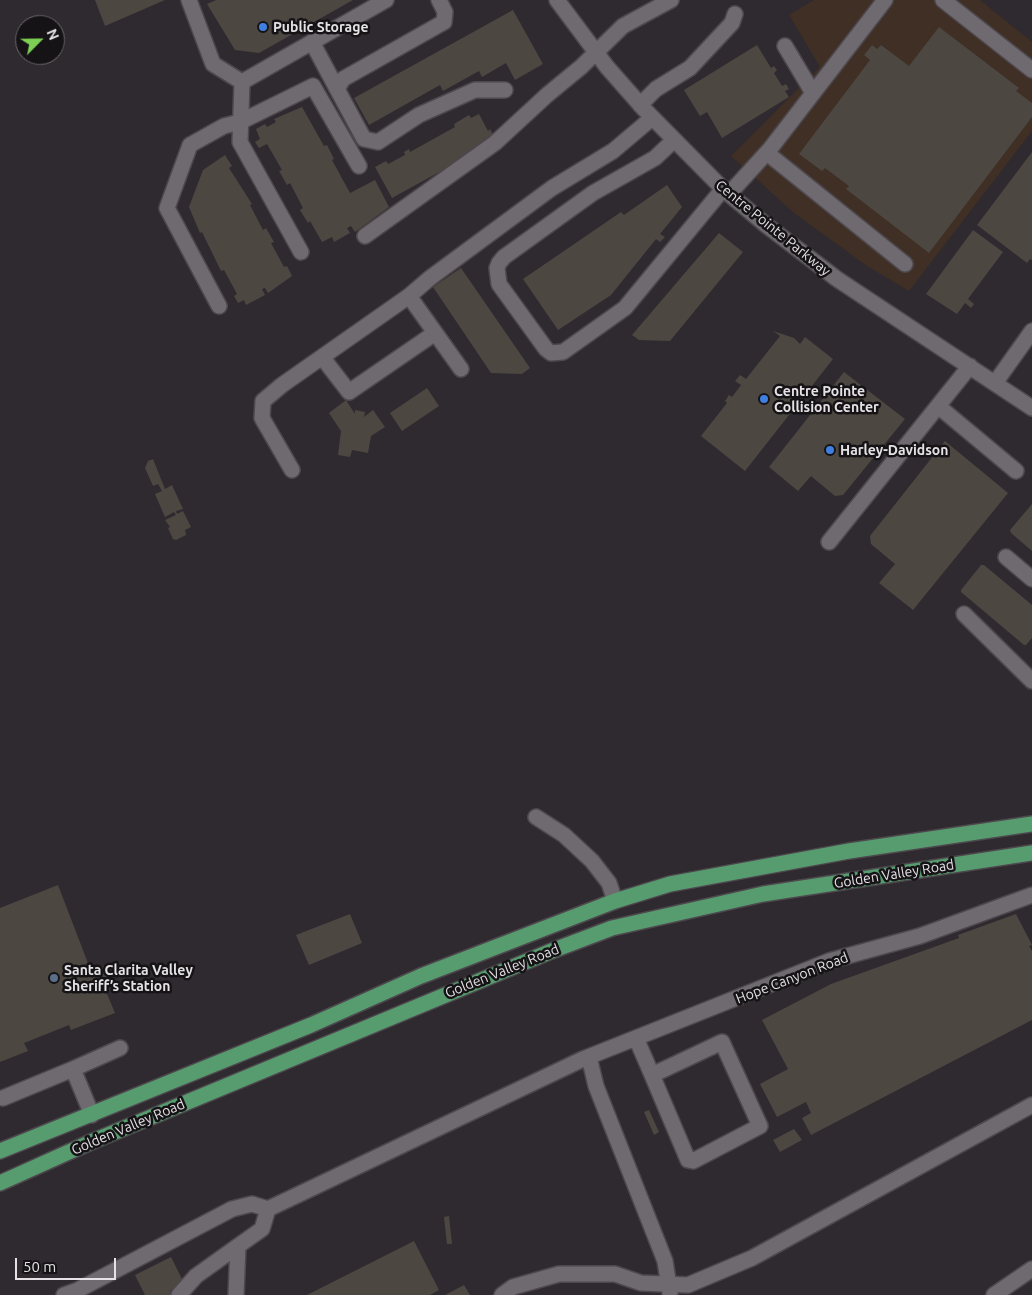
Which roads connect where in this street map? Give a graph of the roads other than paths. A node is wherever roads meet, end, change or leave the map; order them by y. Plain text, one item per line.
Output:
1 (189, 0) edge
2 (386, 0) edge
3 (439, 0) edge
4 (557, 0) edge
5 (671, 0) edge
6 (886, 0) edge
7 (943, 0) edge
8 (735, 14) dead end
9 (312, 42) junction
10 (784, 46) dead end
11 (596, 52) junction
12 (1032, 70) edge
13 (242, 82) junction
14 (337, 89) junction
15 (505, 90) dead end
16 (813, 93) junction
17 (640, 105) junction
18 (652, 118) junction
19 (240, 122) junction
20 (673, 140) junction
21 (767, 153) junction
22 (359, 166) dead end
23 (726, 191) junction
24 (365, 236) dead end
25 (301, 252) dead end
26 (905, 264) dead end
27 (409, 296) junction
28 (219, 306) dead end
29 (1032, 331) edge
30 (435, 333) junction
31 (322, 357) junction
32 (970, 366) junction
33 (461, 368) dead end
34 (995, 383) junction
35 (938, 406) junction
36 (1032, 408) edge
37 (292, 470) dead end
38 (1016, 471) dead end
39 (829, 542) dead end
40 (1006, 557) dead end
41 (1032, 579) edge
42 (964, 614) dead end
43 (1032, 682) edge
44 (536, 817) dead end
45 (1032, 824) edge
46 (1032, 853) edge
47 (1032, 895) edge
48 (615, 901) junction
49 (636, 1038) junction
50 (120, 1048) dead end
51 (586, 1058) junction
52 (73, 1069) junction
53 (652, 1075) junction
54 (3, 1098) dead end
55 (1032, 1105) edge
56 (92, 1115) junction
57 (0, 1151) edge
58 (0, 1183) edge
59 (268, 1209) junction
60 (238, 1246) junction
61 (1032, 1269) edge
62 (670, 1290) edge
63 (64, 1295) edge
64 (179, 1295) edge
65 (236, 1295) edge
66 (502, 1295) edge
67 (994, 1295) edge

1 - 13 street
2 - 9 street
3 - 14 street
4 - 11 street, Centre Pointe Parkway
5 - 11 street
6 - 16 street
7 - 12 street
8 - 17 street
9 - 13 street
9 - 14 street
10 - 16 street
11 - 17 street, Centre Pointe Parkway
11 - 24 street
13 - 19 street
14 - 15 street
16 - 21 street
17 - 18 street, Centre Pointe Parkway
18 - 20 street, Centre Pointe Parkway
18 - 27 street
19 - 22 street
19 - 25 street
19 - 28 street
20 - 23 street, Centre Pointe Parkway
20 - 23 street
21 - 23 street
21 - 26 street
23 - 32 street, Centre Pointe Parkway
27 - 30 street
27 - 31 street
29 - 34 street
30 - 31 street
30 - 33 street
31 - 37 street
32 - 34 street, Centre Pointe Parkway
32 - 35 street
34 - 36 street, Centre Pointe Parkway
35 - 38 street
35 - 39 street
40 - 41 street
42 - 43 street
44 - 48 street
45 - 48 main road, Golden Valley Road
46 - 58 main road, Golden Valley Road
47 - 49 street, Hope Canyon Road
48 - 56 main road, Golden Valley Road
49 - 51 street, Hope Canyon Road
49 - 53 street
50 - 52 street
51 - 59 street, Hope Canyon Road
51 - 62 street
52 - 54 street
52 - 56 street
53 - 53 street
55 - 62 street
56 - 57 main road, Golden Valley Road
59 - 60 street
59 - 63 street
60 - 64 street
60 - 65 street
61 - 67 street
62 - 66 street

